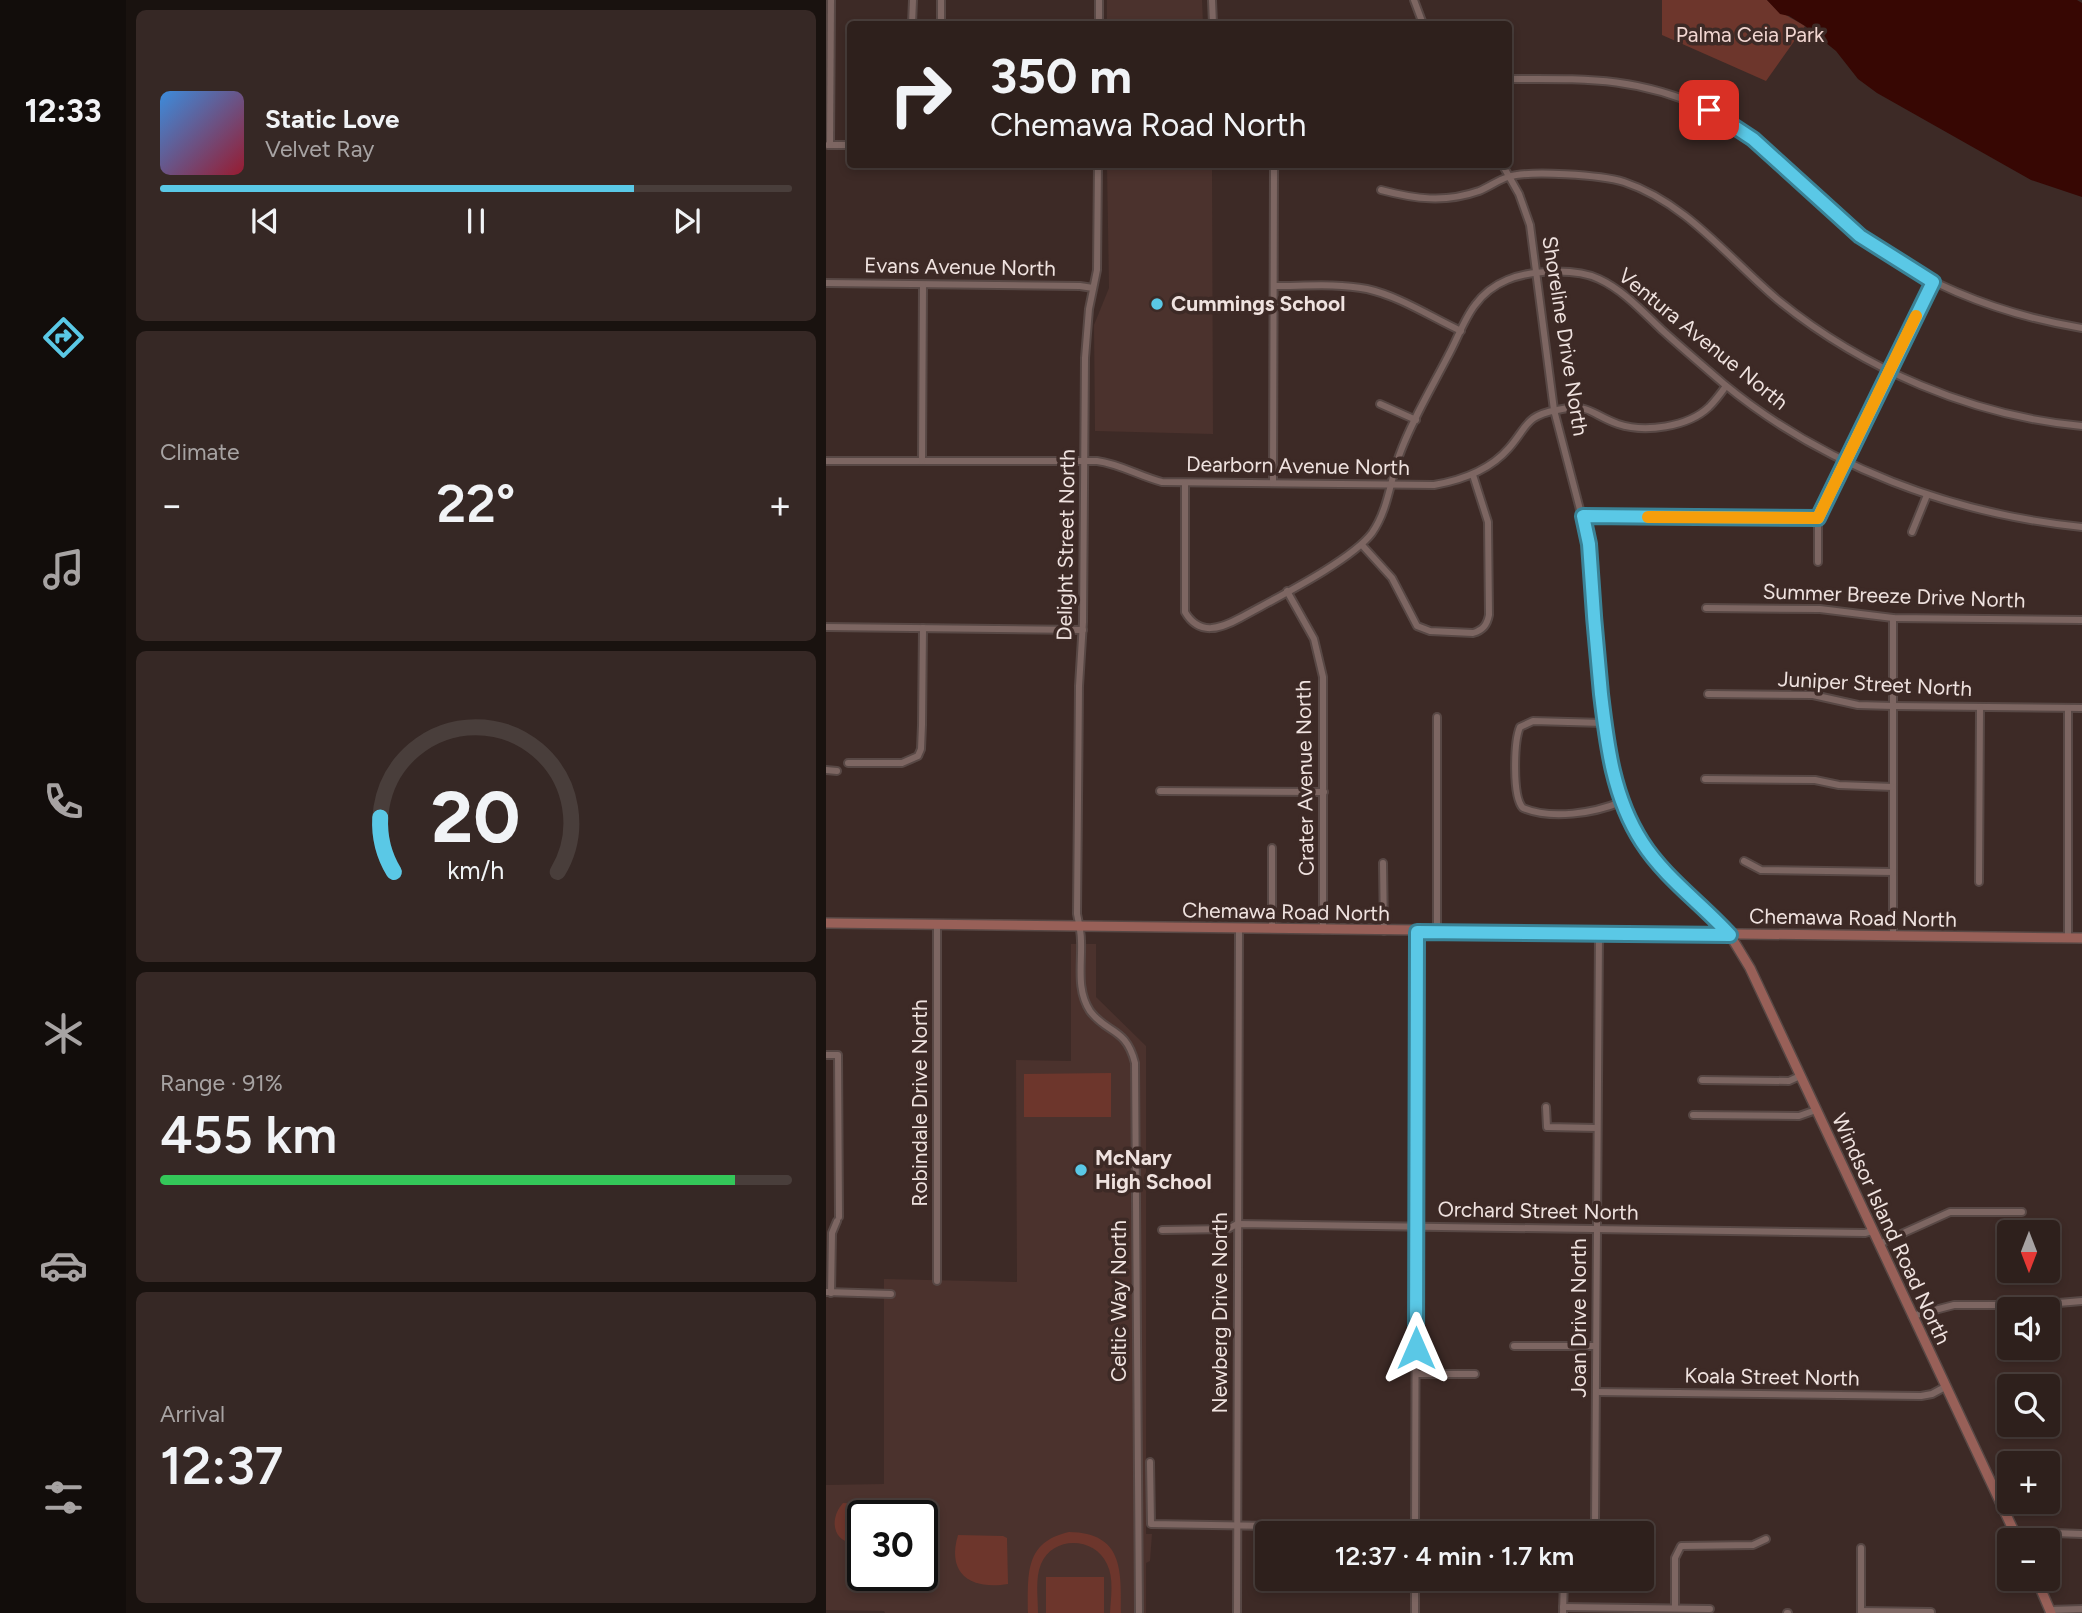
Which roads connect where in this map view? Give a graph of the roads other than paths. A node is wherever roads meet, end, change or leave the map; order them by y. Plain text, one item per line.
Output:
1 (831, 0) edge
2 (913, 0) edge
3 (941, 0) edge
4 (1099, 0) edge
5 (1212, 0) edge
6 (1414, 0) edge
7 (912, 21) edge
8 (941, 21) edge
9 (1099, 21) edge
10 (1213, 21) edge
11 (1422, 21) edge
12 (1512, 79) edge
13 (828, 145) edge
14 (847, 145) edge
15 (1098, 168) edge
16 (1274, 168) edge
17 (1504, 168) edge
18 (1509, 176) junction
19 (1381, 190) dead end
20 (1536, 273) junction
21 (1933, 282) junction
22 (826, 283) edge
23 (923, 285) junction
24 (1274, 286) junction
25 (1093, 288) junction
26 (2082, 328) edge
27 (1461, 331) junction
28 (1888, 372) junction
29 (1727, 386) junction
30 (1380, 404) dead end
31 (1553, 410) junction
32 (1416, 420) junction
33 (2082, 426) edge
34 (826, 460) edge
35 (922, 461) junction
36 (1085, 461) junction
37 (1844, 461) junction
38 (1474, 475) junction
39 (1185, 482) junction
40 (1273, 483) junction
41 (1391, 485) junction
42 (1927, 495) junction
43 (1583, 516) junction
44 (1818, 518) junction
45 (2082, 527) edge
46 (1912, 532) dead end
47 (1362, 545) junction
48 (1818, 562) dead end
49 (1287, 592) junction
50 (1706, 608) dead end
51 (1893, 618) junction
52 (2082, 620) edge
53 (826, 627) edge
54 (923, 628) junction
55 (1083, 630) junction
56 (1708, 694) dead end
57 (1893, 706) junction
58 (1980, 708) junction
59 (2068, 708) junction
60 (2082, 708) edge
61 (1437, 717) dead end
62 (1604, 723) junction
63 (848, 763) dead end
64 (826, 771) edge
65 (836, 771) dead end
66 (1705, 779) dead end
67 (1893, 787) junction
68 (1160, 791) dead end
69 (1324, 792) junction
70 (1621, 802) junction
71 (1272, 848) dead end
72 (1744, 861) dead end
73 (1382, 863) dead end
74 (1893, 872) junction
75 (1979, 882) dead end
76 (826, 923) edge
77 (937, 924) junction
78 (1079, 927) junction
79 (1239, 929) junction
80 (1272, 929) junction
81 (1324, 930) junction
82 (1384, 931) junction
83 (1417, 932) junction
84 (1437, 932) junction
85 (1599, 934) junction
86 (1730, 935) junction
87 (1893, 936) junction
88 (2068, 938) junction
89 (2082, 938) edge
90 (826, 1055) edge
91 (1800, 1076) junction
92 (1702, 1080) dead end
93 (1546, 1107) dead end
94 (1816, 1110) junction
95 (1693, 1115) dead end
96 (1597, 1128) junction
97 (826, 1173) edge
98 (837, 1173) junction
99 (2021, 1212) dead end
100 (1237, 1224) junction
101 (1415, 1226) junction
102 (1597, 1229) junction
103 (1162, 1230) dead end
104 (1872, 1231) junction
105 (1878, 1244) junction
106 (937, 1281) dead end
107 (828, 1293) edge
108 (891, 1294) dead end
109 (2082, 1301) edge
110 (1912, 1316) junction
111 (1514, 1346) dead end
112 (1596, 1346) junction
113 (1416, 1374) junction
114 (1475, 1374) dead end
115 (1945, 1387) junction
116 (1596, 1392) junction
117 (1150, 1462) dead end
118 (1415, 1521) edge
119 (1595, 1521) edge
120 (1237, 1526) junction
121 (1255, 1526) edge
122 (2012, 1528) edge
123 (2060, 1533) edge
124 (2082, 1534) edge
125 (1766, 1539) dead end
126 (1861, 1548) dead end
127 (1415, 1591) edge
128 (1564, 1591) edge
129 (2042, 1591) edge
130 (1675, 1608) junction
131 (1710, 1609) dead end
132 (2082, 1609) edge
133 (1563, 1610) edge
134 (2050, 1611) edge
135 (1861, 1612) edge
136 (1931, 1612) edge
137 (1139, 1613) edge
138 (1237, 1613) edge
139 (1415, 1613) edge

1 - 13 street
2 - 7 street
3 - 8 street
4 - 9 street
5 - 10 street
6 - 11 street
12 - 21 street
13 - 14 street
15 - 25 street, Delight Street North
16 - 24 street
17 - 18 street, Shoreline Drive North
18 - 19 street
18 - 20 street, Shoreline Drive North
18 - 28 street
20 - 27 street, Ventura Avenue North
20 - 29 street, Ventura Avenue North
20 - 31 street, Shoreline Drive North
21 - 26 street
21 - 28 street
22 - 23 street, Evans Avenue North
23 - 25 street, Evans Avenue North
23 - 35 street
24 - 27 street
24 - 40 street
25 - 36 street, Delight Street North
27 - 32 street, Ventura Avenue North
28 - 33 street
28 - 37 street
29 - 31 street
29 - 37 street, Ventura Avenue North
30 - 32 street
31 - 38 street, Dearborn Avenue North
31 - 43 street, Shoreline Drive North
32 - 41 street, Ventura Avenue North
34 - 35 street, Dearborn Avenue North
35 - 36 street, Dearborn Avenue North
36 - 39 street, Dearborn Avenue North
36 - 55 street, Delight Street North
37 - 42 street, Ventura Avenue North
37 - 44 street
38 - 41 street, Dearborn Avenue North
38 - 47 street
39 - 40 street, Dearborn Avenue North
39 - 49 street
40 - 41 street, Dearborn Avenue North
41 - 47 street, Ventura Avenue North
42 - 45 street, Ventura Avenue North
42 - 46 street
43 - 44 street
43 - 62 street, Shoreline Drive North
44 - 48 street
47 - 49 street
49 - 69 street, Crater Avenue North
50 - 51 street, Summer Breeze Drive North
51 - 52 street, Summer Breeze Drive North
51 - 57 street
53 - 54 street
54 - 55 street
54 - 63 street
55 - 78 street, Delight Street North
56 - 57 street, Juniper Street North
57 - 58 street, Juniper Street North
57 - 67 street
58 - 59 street, Juniper Street North
58 - 75 street
59 - 60 street, Juniper Street North
59 - 88 street
61 - 84 street
62 - 70 street, Shoreline Drive North
62 - 70 street
64 - 65 street
66 - 67 street
67 - 74 street
68 - 69 street
69 - 81 street, Crater Avenue North
70 - 86 street, Shoreline Drive North
71 - 80 street
72 - 74 street
73 - 82 street
74 - 87 street
76 - 77 street, Chemawa Road North
77 - 78 street, Chemawa Road North
77 - 106 street, Robindale Drive North
78 - 79 street, Chemawa Road North
78 - 137 street, Celtic Way North
79 - 80 street, Chemawa Road North
79 - 100 street, Newberg Drive North
80 - 81 street, Chemawa Road North
81 - 82 street, Chemawa Road North
82 - 83 street, Chemawa Road North
83 - 84 street, Chemawa Road North
83 - 101 street
84 - 85 street, Chemawa Road North
85 - 86 street, Chemawa Road North
85 - 96 street, Joan Drive North
86 - 87 street, Chemawa Road North
86 - 91 street, Windsor Island Road North
87 - 88 street, Chemawa Road North
88 - 89 street, Chemawa Road North
90 - 98 street
91 - 92 street
91 - 94 street, Windsor Island Road North
93 - 96 street
94 - 95 street
94 - 104 street, Windsor Island Road North
96 - 102 street, Joan Drive North
97 - 98 street
98 - 107 street
99 - 105 street
100 - 101 street, Orchard Street North
100 - 103 street, Orchard Street North
100 - 120 street, Newberg Drive North
101 - 102 street, Orchard Street North
101 - 113 street
102 - 104 street, Orchard Street North
102 - 112 street, Joan Drive North
104 - 105 street, Windsor Island Road North
105 - 110 street, Windsor Island Road North
107 - 108 street
109 - 110 street
110 - 115 street, Windsor Island Road North
111 - 112 street
112 - 116 street, Joan Drive North
113 - 114 street
113 - 118 street
115 - 116 street, Koala Street North
115 - 122 street, Windsor Island Road North
116 - 119 street, Joan Drive North
117 - 120 street
120 - 121 street
120 - 138 street, Newberg Drive North
123 - 124 street
125 - 130 street
126 - 135 street
127 - 139 street
128 - 133 street
129 - 134 street
130 - 131 street
130 - 133 street
132 - 134 street
135 - 136 street

